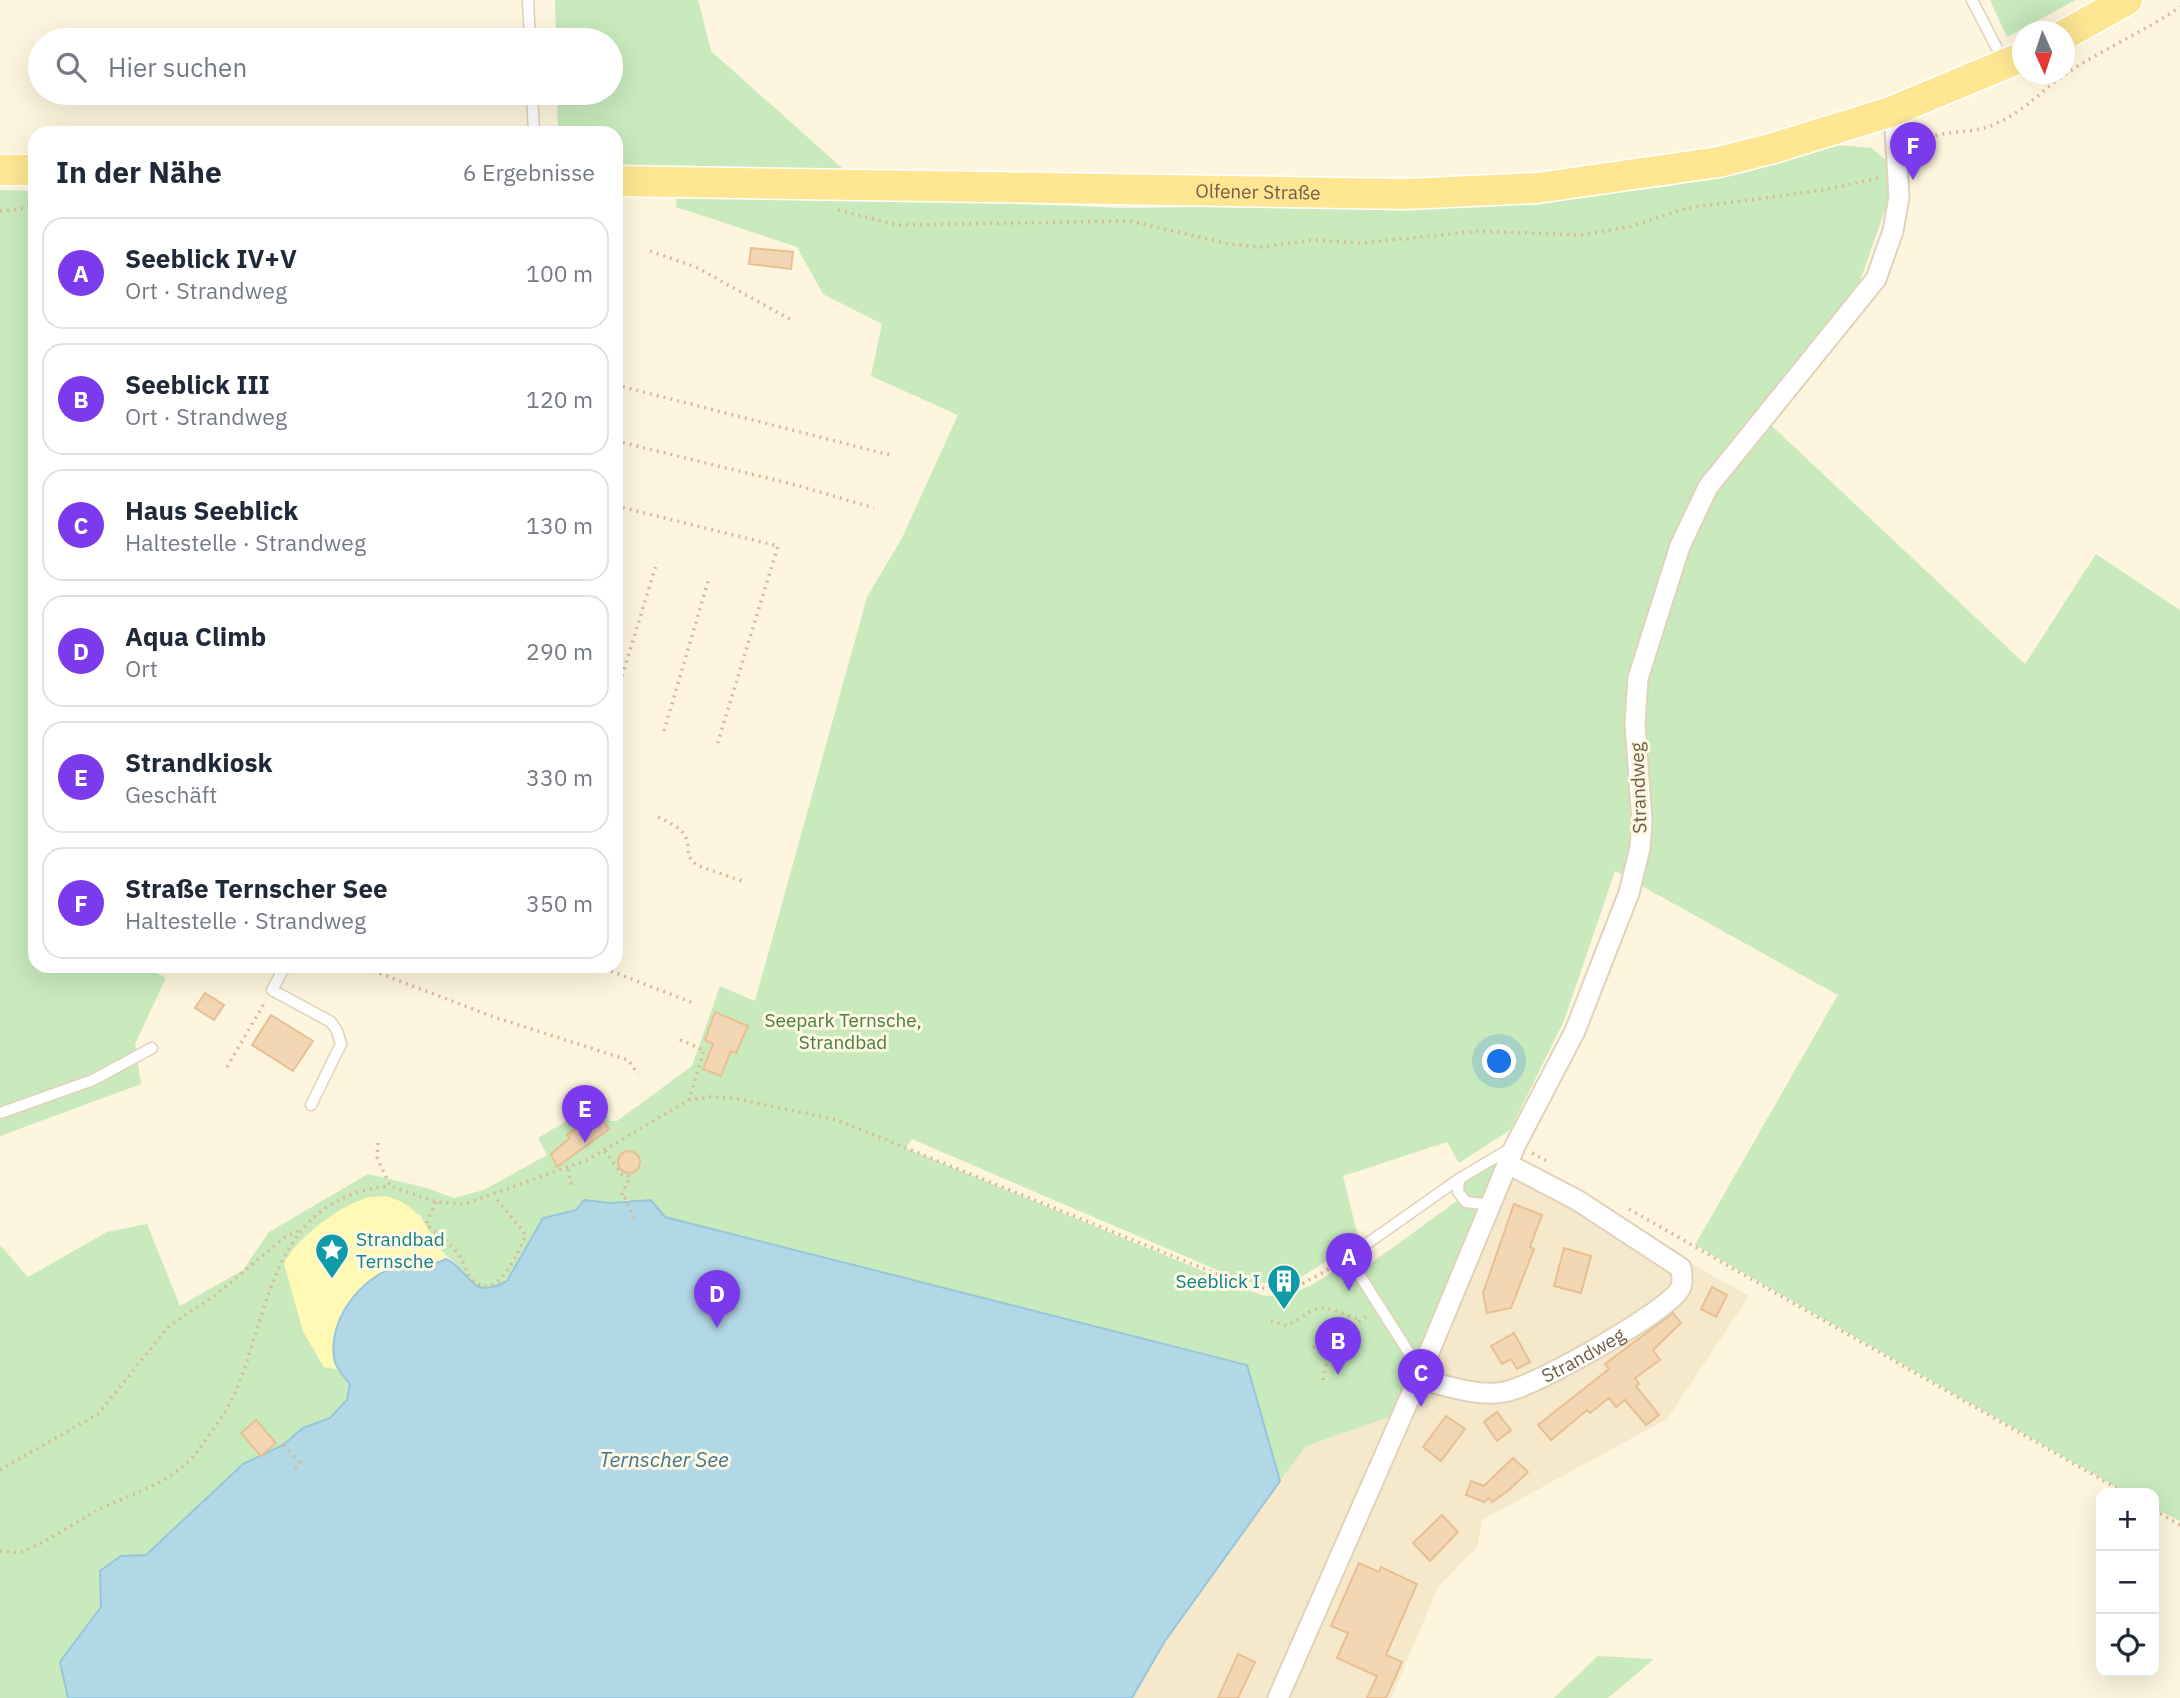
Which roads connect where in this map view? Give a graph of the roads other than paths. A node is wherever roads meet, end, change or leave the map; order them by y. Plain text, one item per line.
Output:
1 (528, 0) edge
2 (1972, 0) edge
3 (2127, 0) edge
4 (529, 28) edge
5 (2075, 29) edge
6 (2012, 58) edge
7 (2012, 62) edge
8 (533, 105) edge
9 (1890, 112) junction
10 (534, 126) edge
11 (0, 170) edge
12 (28, 170) edge
13 (623, 181) edge
14 (281, 973) edge
15 (152, 1048) dead end
16 (311, 1105) dead end
17 (0, 1113) edge
18 (1512, 1155) junction
19 (1459, 1179) junction
20 (1492, 1205) junction
21 (1421, 1373) junction
22 (1278, 1698) edge

1 - 4 lane
2 - 6 lane
3 - 5 main road
7 - 9 main road, Olfener Straße
8 - 10 lane
9 - 13 main road, Olfener Straße
9 - 18 street, Strandweg
11 - 12 main road
14 - 16 lane
15 - 17 lane
18 - 19 lane
18 - 20 street, Strandweg
18 - 21 street, Strandweg
19 - 20 lane
19 - 21 lane
20 - 21 street, Strandweg
21 - 22 street, Strandweg

